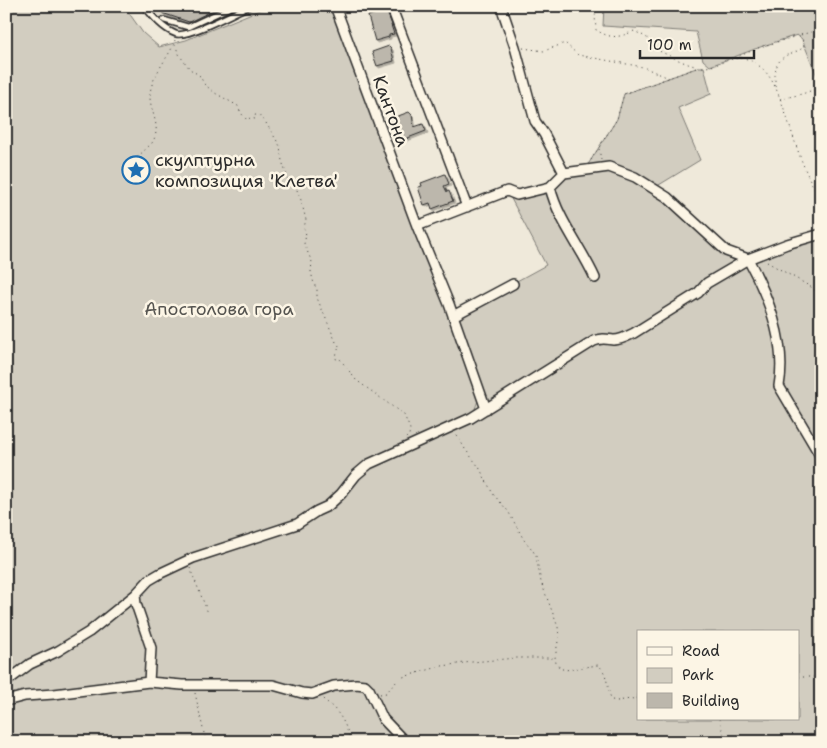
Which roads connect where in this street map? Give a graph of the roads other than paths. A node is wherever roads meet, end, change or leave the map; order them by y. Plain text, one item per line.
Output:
1 (144, 6) edge
2 (233, 6) edge
3 (249, 6) edge
4 (335, 6) edge
5 (391, 6) edge
6 (501, 6) edge
7 (164, 20) dead end
8 (564, 173) junction
9 (550, 187) junction
10 (467, 206) junction
11 (417, 226) junction
12 (821, 234) edge
13 (751, 258) junction
14 (595, 278) dead end
15 (513, 284) dead end
16 (453, 316) junction
17 (486, 409) junction
18 (821, 457) edge
19 (135, 595) junction
20 (6, 682) edge
21 (149, 682) junction
22 (6, 701) edge
23 (405, 742) edge

1 - 3 lane
2 - 7 lane
4 - 11 street, Кантона
5 - 10 street, Кантона
6 - 8 street
8 - 9 street
8 - 13 street
9 - 10 street
9 - 14 street
10 - 11 street
11 - 16 street, Кантона
12 - 13 street
13 - 17 street
13 - 18 street
15 - 16 street
16 - 17 street, Кантона
17 - 19 street
19 - 20 street
19 - 21 street
21 - 22 street
21 - 23 street

